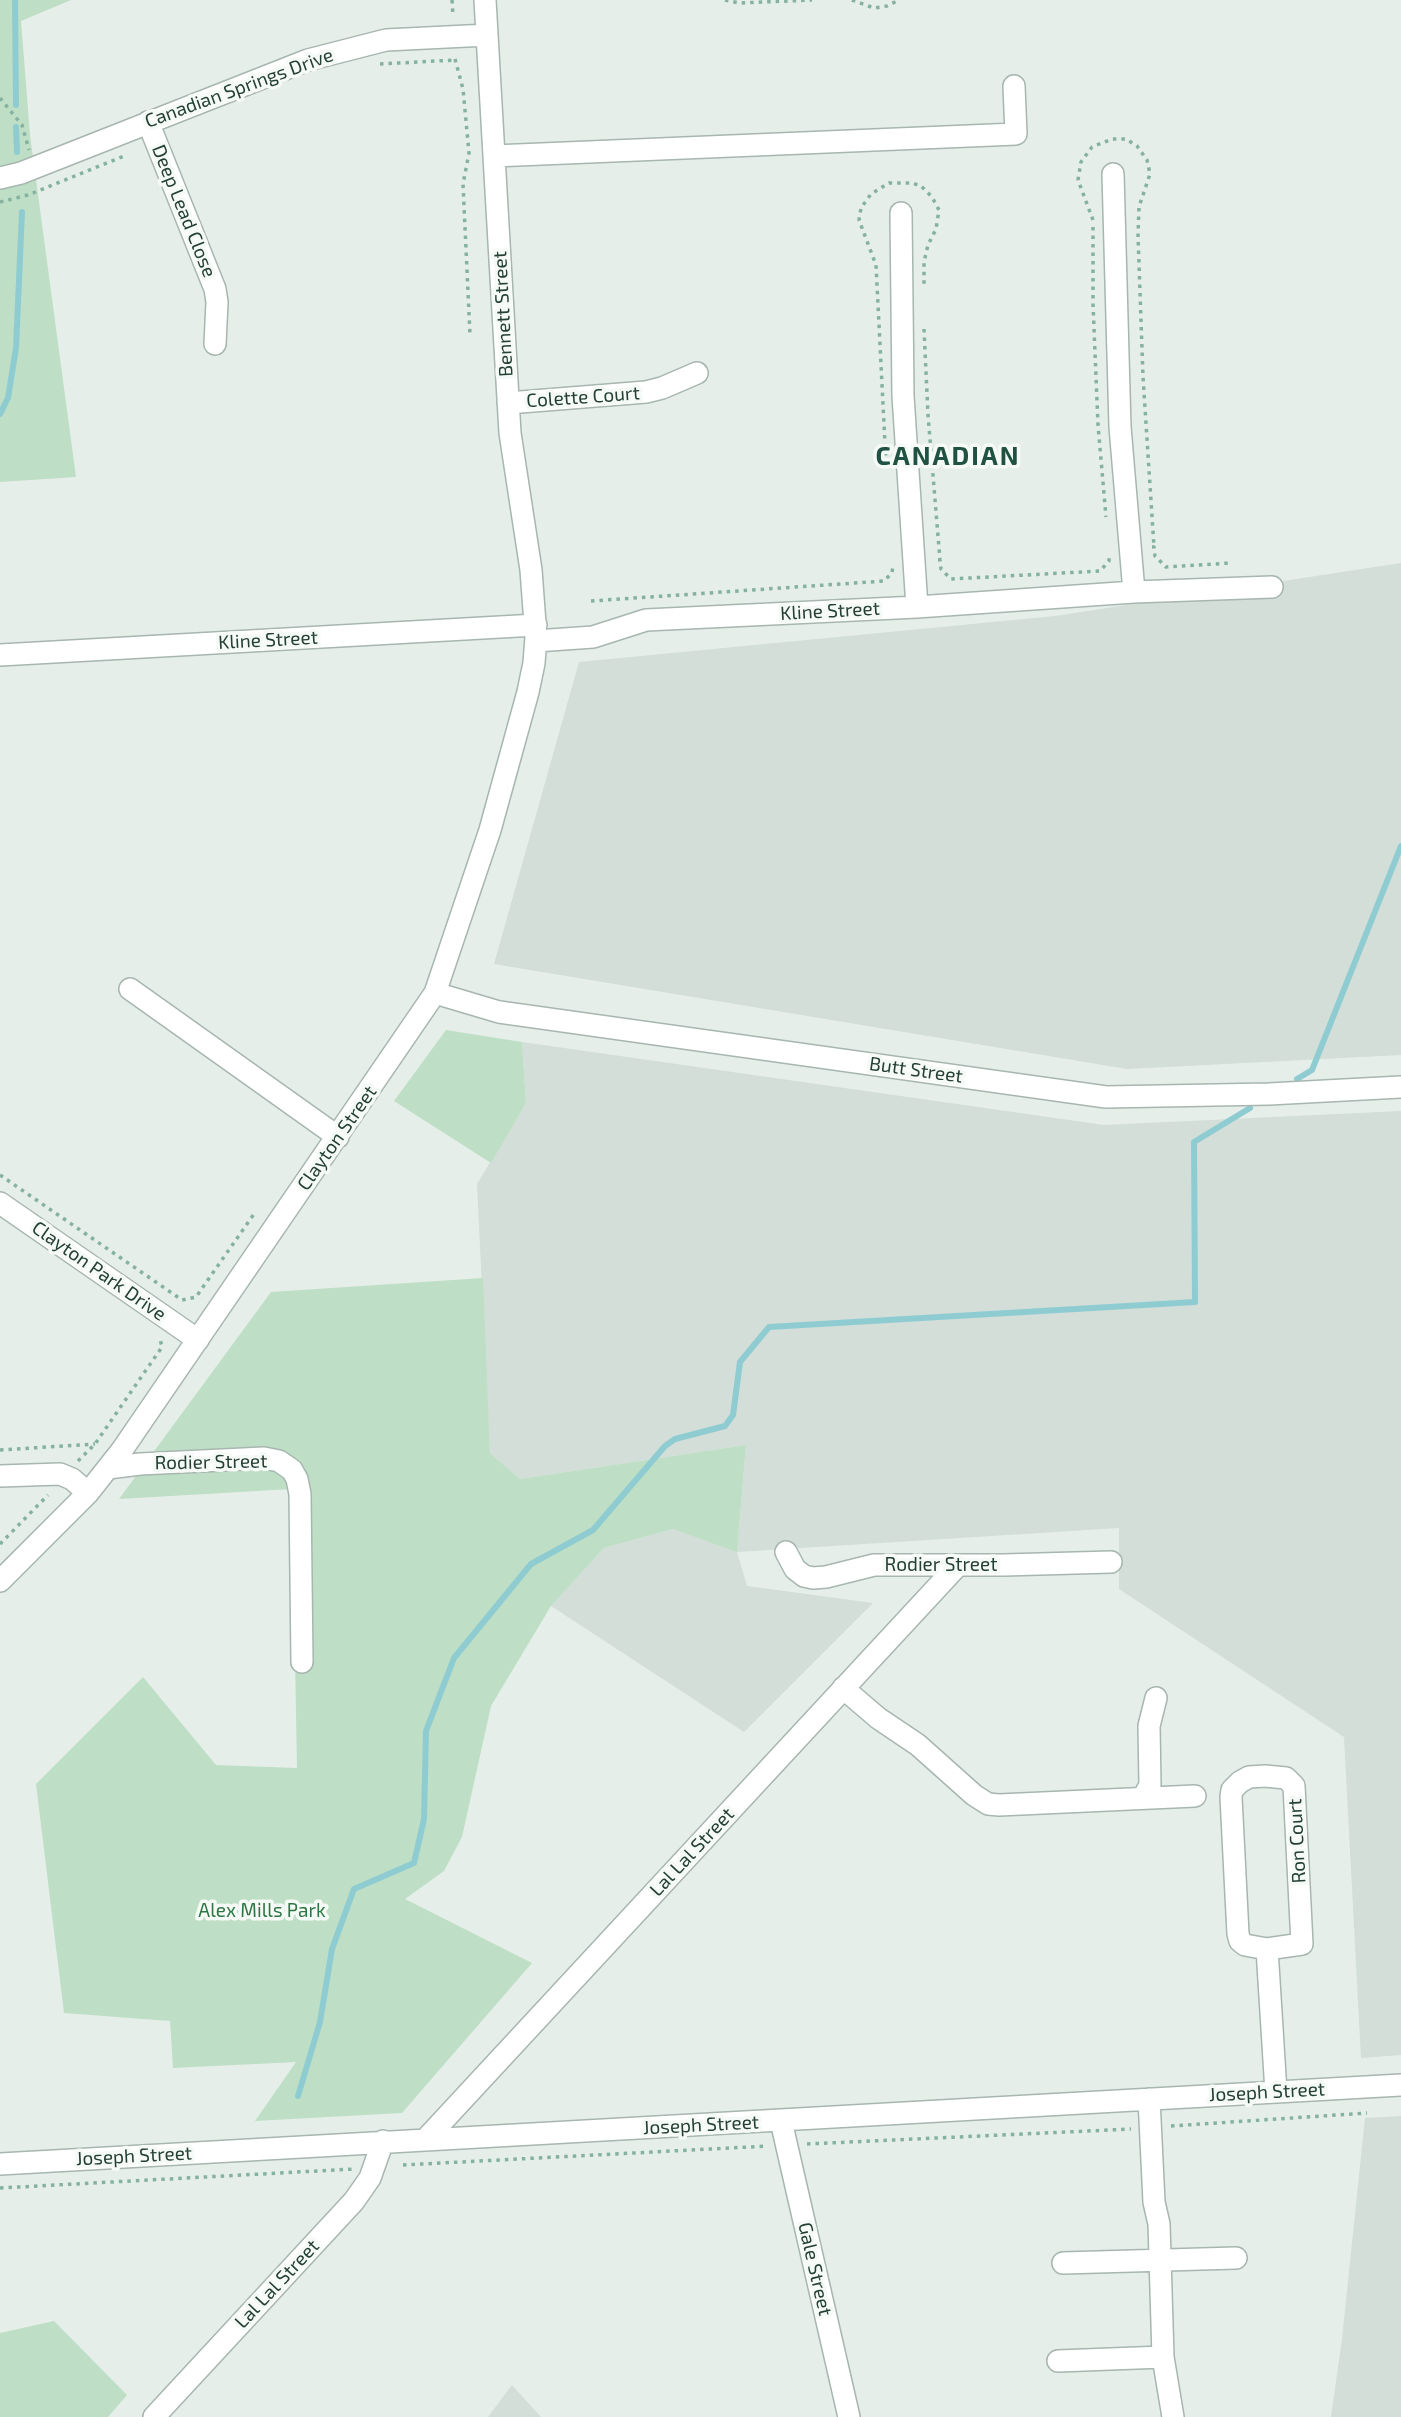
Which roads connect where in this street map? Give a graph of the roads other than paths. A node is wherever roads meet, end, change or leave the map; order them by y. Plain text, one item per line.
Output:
1 (485, 0) edge
2 (487, 35) junction
3 (1014, 86) dead end
4 (148, 122) junction
5 (494, 156) junction
6 (1113, 174) dead end
7 (0, 178) edge
8 (901, 213) dead end
9 (215, 344) dead end
10 (697, 373) dead end
11 (508, 403) junction
12 (1272, 587) dead end
13 (1134, 592) junction
14 (917, 607) junction
15 (536, 633) junction
16 (0, 655) edge
17 (130, 989) dead end
18 (435, 993) junction
19 (1401, 1087) edge
20 (338, 1137) junction
21 (0, 1203) edge
22 (198, 1340) junction
23 (108, 1468) junction
24 (0, 1476) edge
25 (88, 1493) junction
26 (786, 1552) dead end
27 (1111, 1562) dead end
28 (958, 1565) junction
29 (0, 1581) edge
30 (302, 1662) dead end
31 (843, 1688) junction
32 (1156, 1698) dead end
33 (1195, 1796) dead end
34 (1143, 1798) junction
35 (1267, 1949) junction
36 (1401, 2085) edge
37 (1276, 2092) junction
38 (1149, 2099) junction
39 (781, 2121) junction
40 (426, 2139) junction
41 (383, 2141) junction
42 (0, 2164) edge
43 (1236, 2258) dead end
44 (1160, 2261) junction
45 (1063, 2263) dead end
46 (1163, 2357) junction
47 (1058, 2361) dead end
48 (154, 2417) edge
49 (849, 2417) edge
50 (1173, 2417) edge

1 - 2 street, Bennett Street
2 - 4 street, Canadian Springs Drive
2 - 5 street, Bennett Street
3 - 5 street
4 - 7 street, Canadian Springs Drive
4 - 9 street, Deep Lead Close
5 - 11 street, Bennett Street
6 - 13 street
8 - 14 street
10 - 11 street, Colette Court
11 - 15 street, Bennett Street
12 - 13 street, Kline Street
13 - 14 street, Kline Street
14 - 15 street, Kline Street
15 - 16 street, Kline Street
15 - 18 street, Clayton Street
17 - 20 street
18 - 19 street, Butt Street
18 - 20 street, Clayton Street
20 - 22 street, Clayton Street
21 - 22 street, Clayton Park Drive
22 - 23 street, Clayton Street
23 - 25 street, Clayton Street
23 - 30 street, Rodier Street
24 - 25 street
25 - 29 street, Clayton Street
26 - 28 street, Rodier Street
27 - 28 street, Rodier Street
28 - 31 street, Lal Lal Street
31 - 34 street
31 - 40 street, Lal Lal Street
32 - 34 street
33 - 34 street
35 - 35 street, Ron Court
35 - 37 street
36 - 37 street, Joseph Street
37 - 38 street, Joseph Street
38 - 39 street, Joseph Street
38 - 44 street
39 - 40 street, Joseph Street
39 - 49 street, Gale Street
40 - 41 street, Joseph Street
41 - 42 street, Joseph Street
41 - 48 street, Lal Lal Street
43 - 44 street
44 - 45 street
44 - 46 street
46 - 47 street
46 - 50 street

